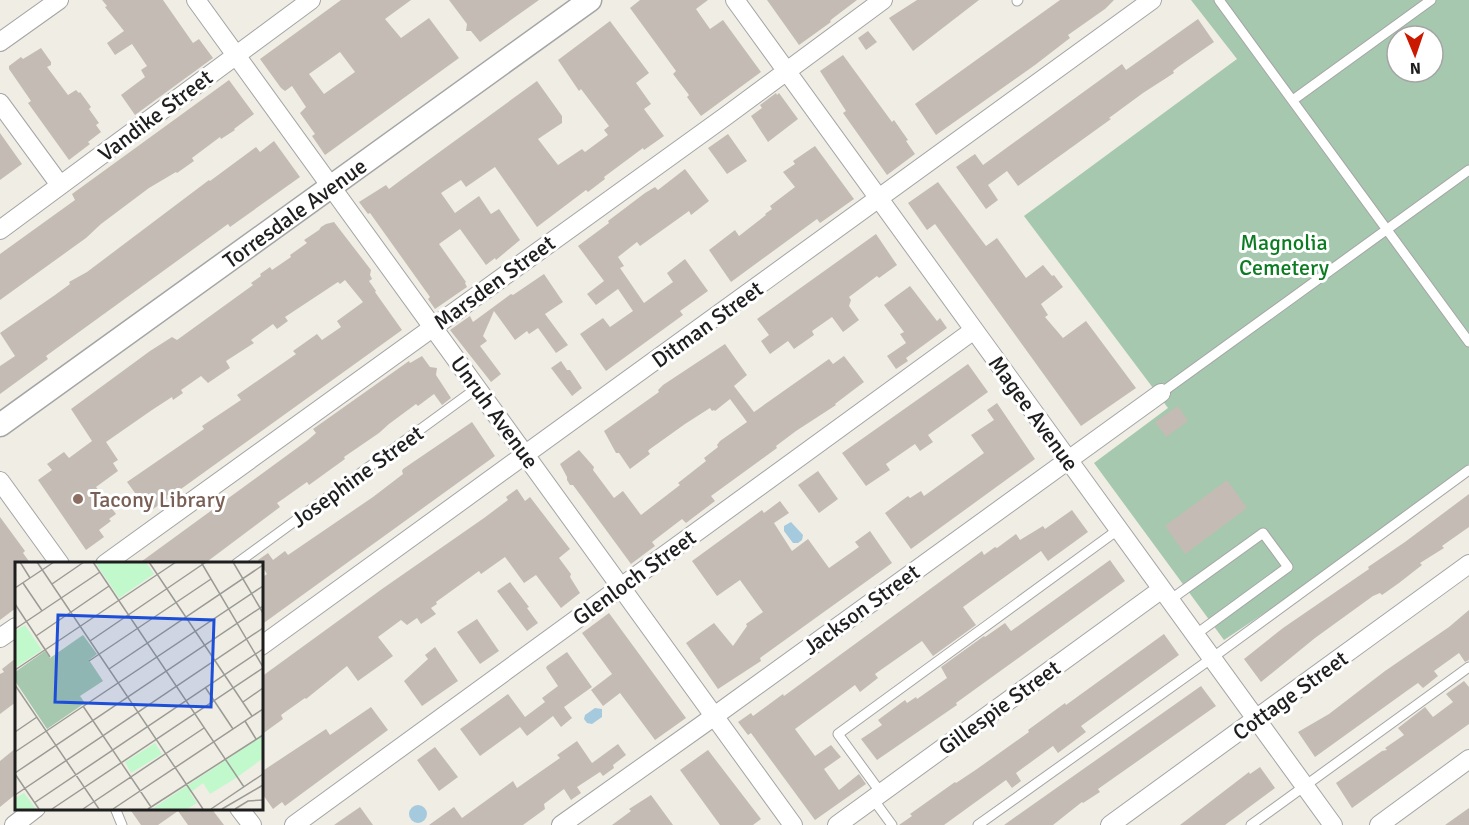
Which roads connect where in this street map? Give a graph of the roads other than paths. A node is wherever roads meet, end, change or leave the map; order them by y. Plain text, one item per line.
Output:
1 (59, 0) edge
2 (196, 0) edge
3 (312, 0) edge
4 (590, 0) edge
5 (735, 0) edge
6 (883, 0) edge
7 (1152, 0) edge
8 (1219, 0) edge
9 (1431, 0) edge
10 (0, 42) edge
11 (236, 55) junction
12 (787, 72) junction
13 (1293, 100) junction
14 (0, 103) edge
15 (1469, 170) edge
16 (60, 186) junction
17 (331, 187) junction
18 (879, 198) junction
19 (0, 230) edge
20 (1388, 230) junction
21 (434, 327) junction
22 (974, 330) junction
23 (1469, 342) edge
24 (477, 388) junction
25 (1161, 393) joint
26 (0, 425) edge
27 (526, 456) junction
28 (1068, 459) junction
29 (1469, 470) edge
30 (0, 481) edge
31 (1119, 530) junction
32 (59, 562) edge
33 (108, 562) edge
34 (239, 562) edge
35 (1469, 564) edge
36 (620, 588) junction
37 (1166, 594) junction
38 (15, 628) edge
39 (1195, 635) junction
40 (0, 638) edge
41 (262, 645) edge
42 (1212, 658) junction
43 (1469, 667) edge
44 (714, 716) junction
45 (1256, 719) junction
46 (1469, 759) edge
47 (1305, 786) junction
48 (877, 796) junction
49 (33, 810) edge
50 (116, 810) edge
51 (241, 810) edge
52 (14, 825) edge
53 (122, 825) edge
54 (252, 825) edge
55 (294, 825) edge
56 (561, 825) edge
57 (792, 825) edge
58 (837, 825) edge
59 (892, 825) edge
60 (978, 825) edge
61 (1110, 825) edge
62 (1251, 825) edge
63 (1333, 825) edge
64 (1379, 825) edge

1 - 10 street
2 - 11 street, Unruh Avenue
3 - 11 street, Vandike Street
4 - 17 street, Torresdale Avenue
5 - 12 street, Magee Avenue
6 - 12 street, Marsden Street
7 - 18 street, Ditman Street
8 - 13 lane
9 - 13 lane
11 - 16 street, Vandike Street
11 - 17 street, Unruh Avenue
12 - 18 street, Magee Avenue
12 - 21 street, Marsden Street
13 - 20 lane
14 - 16 street
15 - 20 lane
16 - 19 street, Vandike Street
17 - 21 street, Unruh Avenue
17 - 26 street, Torresdale Avenue
18 - 22 street, Magee Avenue
18 - 27 street, Ditman Street
20 - 23 lane
20 - 25 lane
21 - 24 street, Unruh Avenue
21 - 33 street, Marsden Street
22 - 28 street, Magee Avenue
22 - 36 street, Glenloch Street
24 - 27 street, Unruh Avenue
24 - 34 lane, Josephine Street
25 - 28 street, Jackson Street
27 - 36 street, Unruh Avenue
27 - 41 street, Ditman Street
28 - 31 street, Magee Avenue
28 - 44 street, Jackson Street
29 - 42 lane
30 - 32 street
31 - 37 street, Magee Avenue
31 - 48 lane
35 - 45 street, Cottage Street
36 - 44 street, Unruh Avenue
36 - 55 street, Glenloch Street
37 - 39 street, Magee Avenue
37 - 39 lane
37 - 48 street, Gillespie Street
38 - 40 street
39 - 42 street, Magee Avenue
42 - 45 street, Magee Avenue
42 - 60 lane
43 - 47 lane
44 - 56 street, Jackson Street
44 - 57 street, Unruh Avenue
45 - 47 street, Magee Avenue
45 - 61 street, Cottage Street
46 - 64 street
47 - 62 lane
47 - 63 street, Magee Avenue
48 - 58 street, Gillespie Street
48 - 59 lane
49 - 52 street
50 - 53 lane
51 - 54 street

